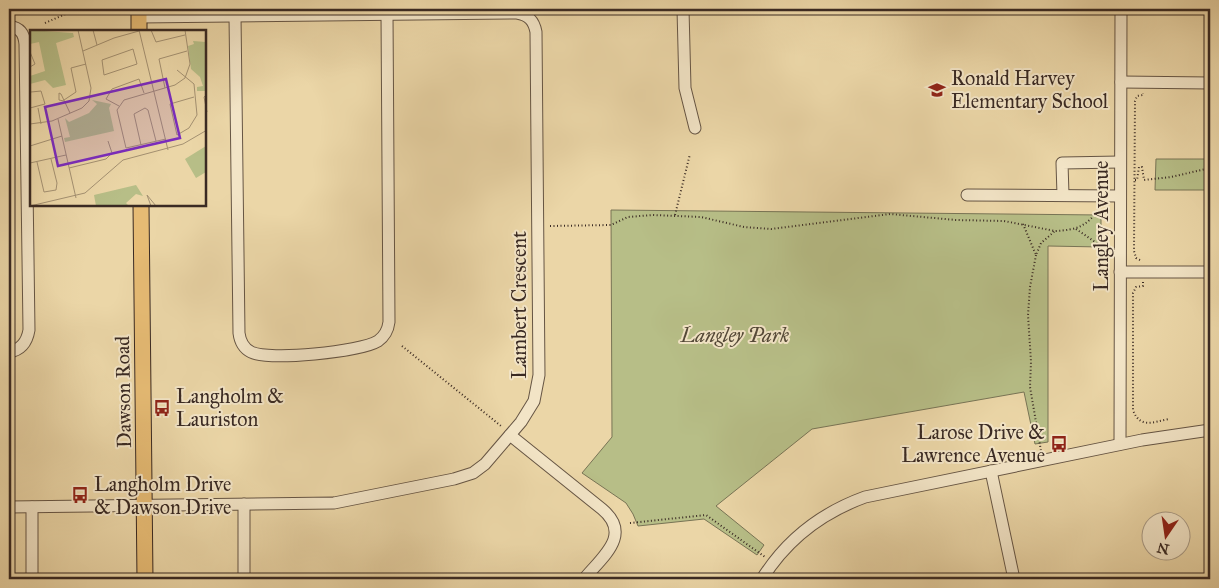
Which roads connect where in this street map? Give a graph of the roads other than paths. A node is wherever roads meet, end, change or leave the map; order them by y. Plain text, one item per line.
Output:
1 (683, 9) edge
2 (1121, 9) edge
3 (387, 14) junction
4 (235, 16) junction
5 (139, 19) edge
6 (9, 26) edge
7 (1121, 82) junction
8 (1210, 83) edge
9 (695, 128) dead end
10 (1120, 162) junction
11 (967, 195) dead end
12 (1063, 195) junction
13 (1120, 196) junction
14 (141, 206) edge
15 (1120, 272) junction
16 (1210, 272) edge
17 (9, 352) edge
18 (1210, 430) edge
19 (510, 435) junction
20 (1120, 444) junction
21 (991, 471) junction
22 (244, 504) junction
23 (144, 505) junction
24 (32, 507) junction
25 (9, 508) edge
26 (32, 579) edge
27 (145, 579) edge
28 (244, 579) edge
29 (584, 579) edge
30 (762, 579) edge
31 (1014, 579) edge

1 - 9 street
2 - 7 street, Langley Avenue
3 - 4 street, Lambert Crescent
3 - 4 street
3 - 19 street, Lambert Crescent
4 - 5 street, Lambert Crescent
6 - 17 street
7 - 8 street
7 - 10 street, Langley Avenue
10 - 12 street
10 - 13 street, Langley Avenue
11 - 12 street
12 - 13 street
13 - 15 street, Langley Avenue
14 - 23 main road, Dawson Road
15 - 16 street
15 - 20 street, Langley Avenue
18 - 20 street
19 - 22 street, Lambert Crescent
19 - 29 street
20 - 21 street
21 - 30 street
21 - 31 street
22 - 23 street, Lambert Crescent
22 - 28 street
23 - 24 street, Lambert Crescent
23 - 27 main road, Dawson Road
24 - 25 street, Lambert Crescent
24 - 26 street

